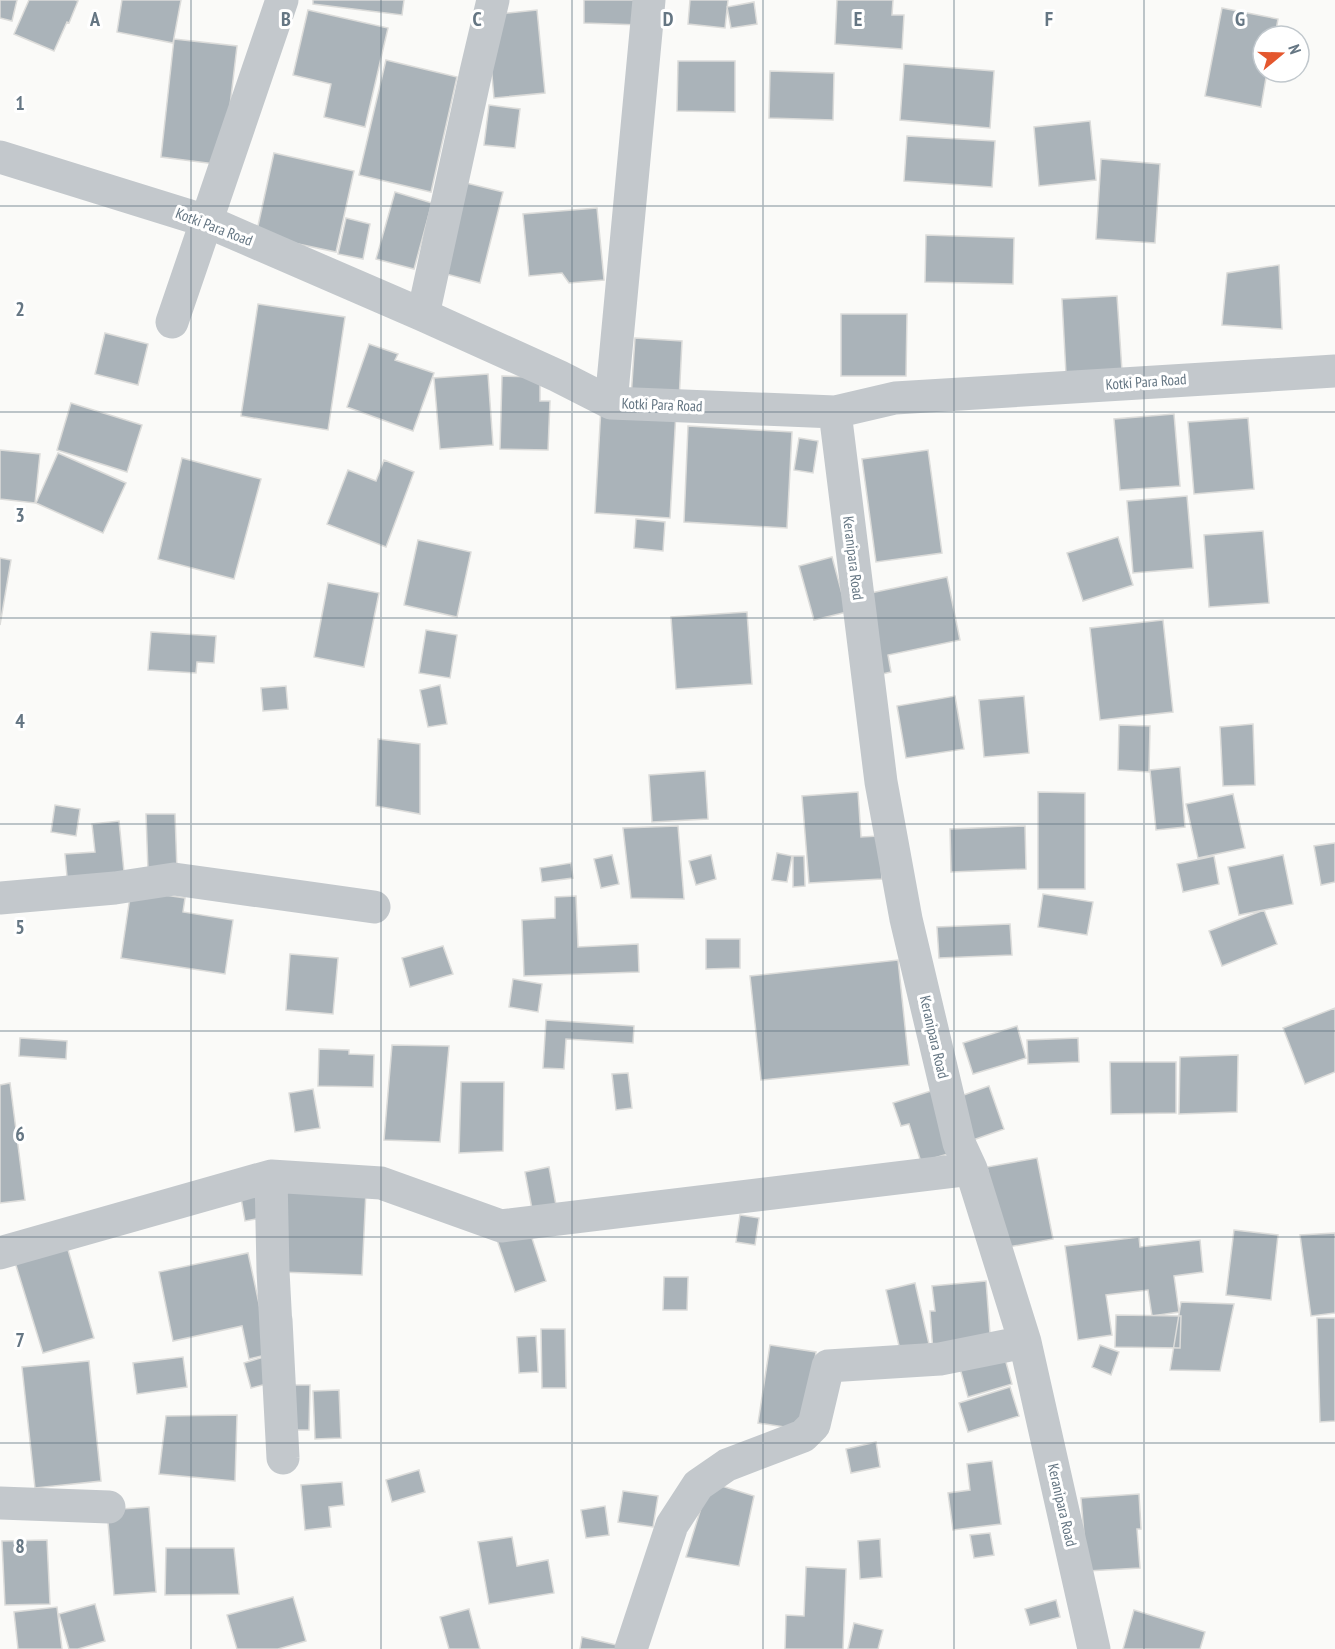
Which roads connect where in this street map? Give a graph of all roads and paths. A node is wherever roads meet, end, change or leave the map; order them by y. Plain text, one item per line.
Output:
1 (282, 0) edge
2 (493, 0) edge
3 (648, 0) edge
4 (0, 157) edge
5 (206, 221) junction
6 (423, 315) junction
7 (172, 322) dead end
8 (1335, 370) edge
9 (611, 403) junction
10 (835, 412) junction
11 (0, 898) edge
12 (375, 907) dead end
13 (971, 1169) junction
14 (271, 1176) junction
15 (0, 1253) edge
16 (276, 1320) dead end
17 (1025, 1342) junction
18 (0, 1503) edge
19 (109, 1507) dead end
20 (631, 1649) edge
21 (1094, 1649) edge

1 - 5 street
2 - 6 street
3 - 9 street
4 - 5 street, Kotki Para Road
5 - 6 street, Kotki Para Road
5 - 7 street
6 - 9 street, Kotki Para Road
8 - 10 street, Kotki Para Road
9 - 10 street, Kotki Para Road
10 - 13 street, Keranipara Road
11 - 12 street
13 - 14 street
13 - 17 street, Keranipara Road
14 - 15 street
14 - 16 street
17 - 20 street
17 - 21 street, Keranipara Road
18 - 19 street

